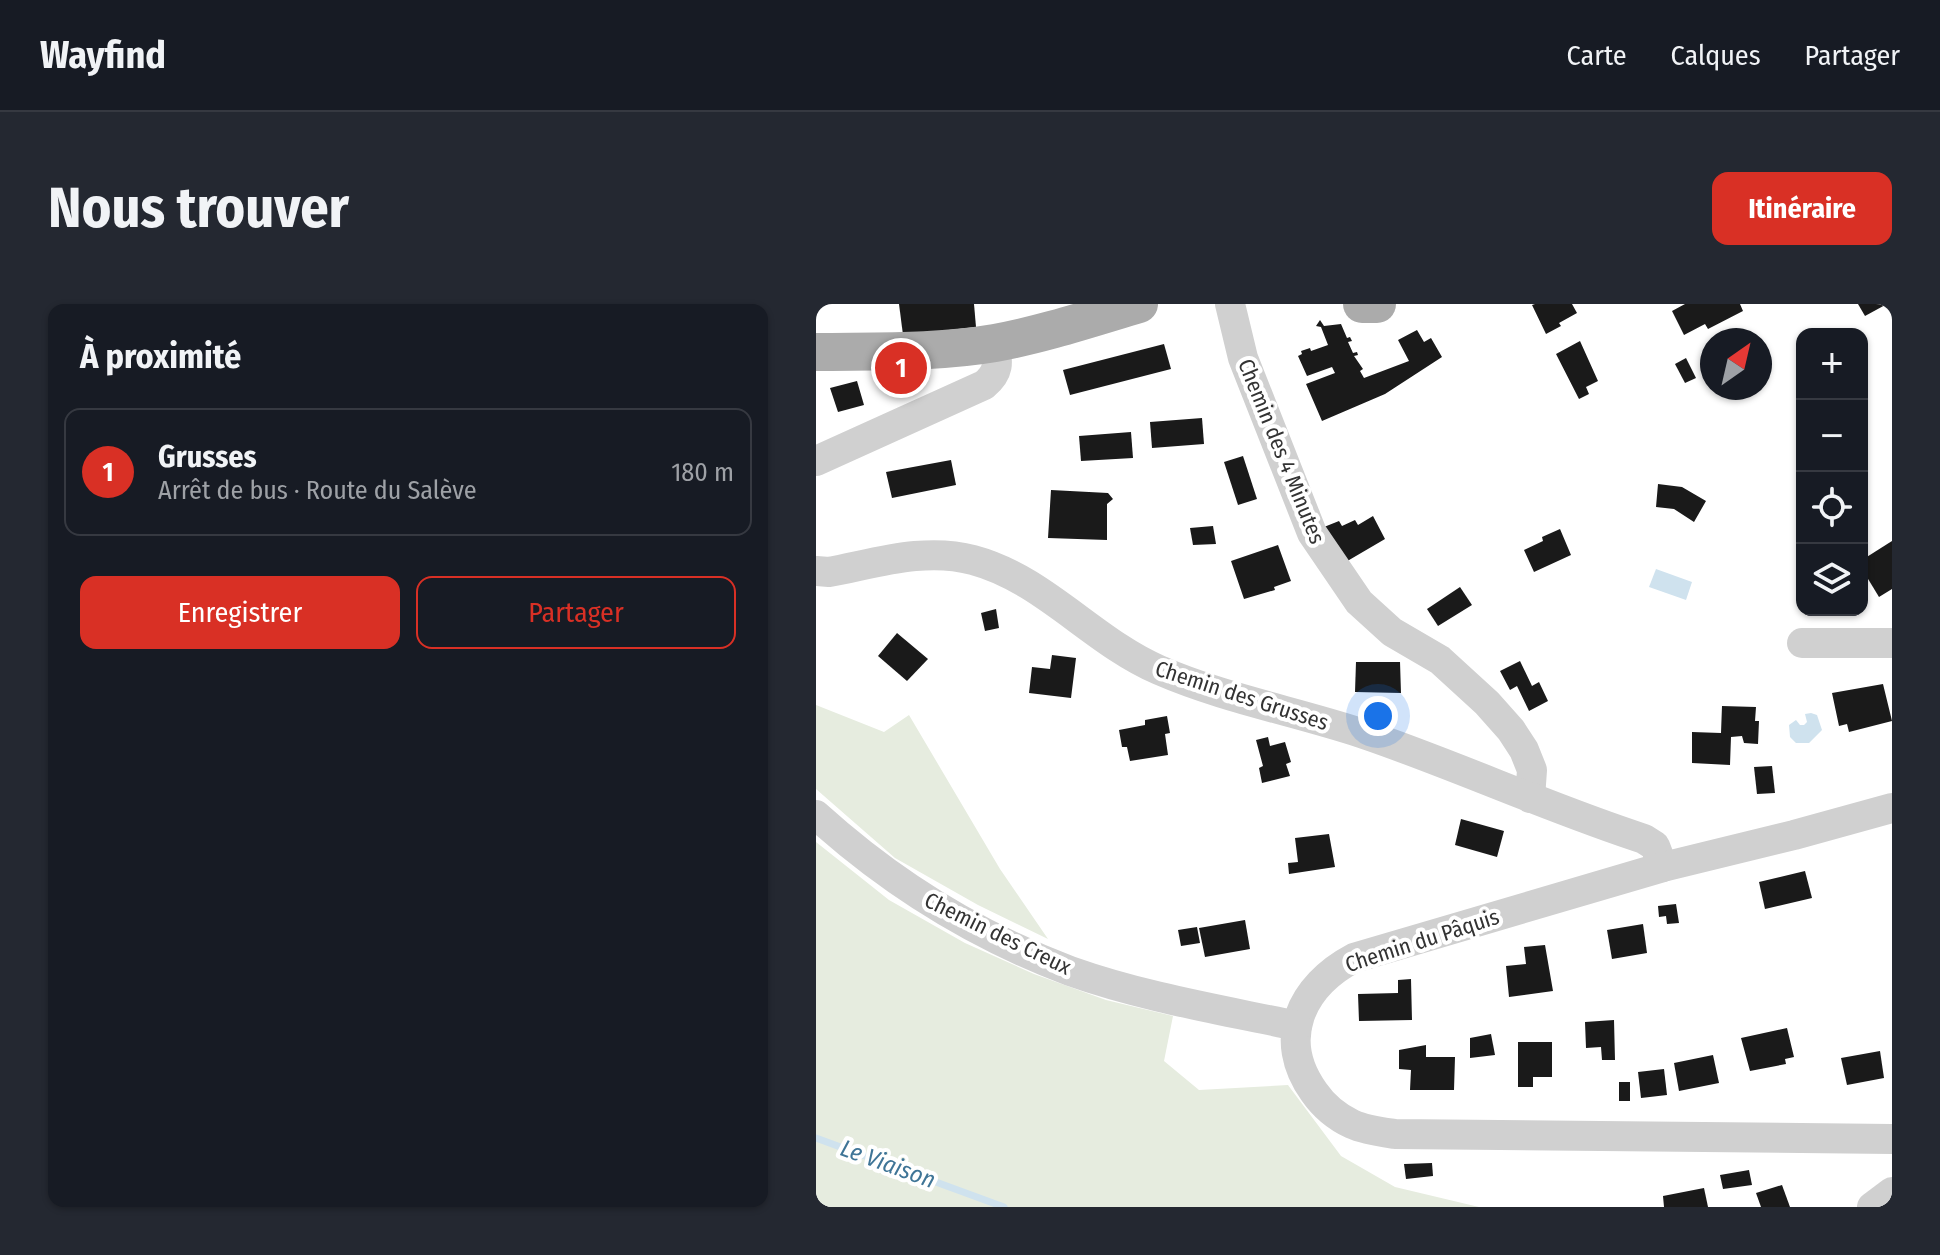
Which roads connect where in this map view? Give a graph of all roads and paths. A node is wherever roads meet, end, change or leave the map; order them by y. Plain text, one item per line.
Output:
1 (1139, 304) edge
2 (1230, 304) edge
3 (1362, 304) edge
4 (1377, 304) edge
5 (995, 343) junction
6 (816, 352) edge
7 (816, 461) edge
8 (816, 571) edge
9 (1802, 643) dead end
10 (1892, 643) edge
11 (1530, 798) junction
12 (1892, 808) edge
13 (816, 815) edge
14 (1663, 867) junction
15 (1297, 1026) junction
16 (1892, 1139) edge
17 (1892, 1192) edge
18 (1872, 1207) edge

1 - 5 main road
2 - 11 street, Chemin des 4 Minutes
3 - 4 main road
5 - 6 main road
5 - 7 street
8 - 11 street, Chemin des Grusses
9 - 10 street
11 - 14 street, Chemin des Grusses
12 - 14 street, Chemin du Pâquis
13 - 15 street, Chemin des Creux
14 - 15 street, Chemin du Pâquis
15 - 16 street, Chemin du Pâquis
17 - 18 street

